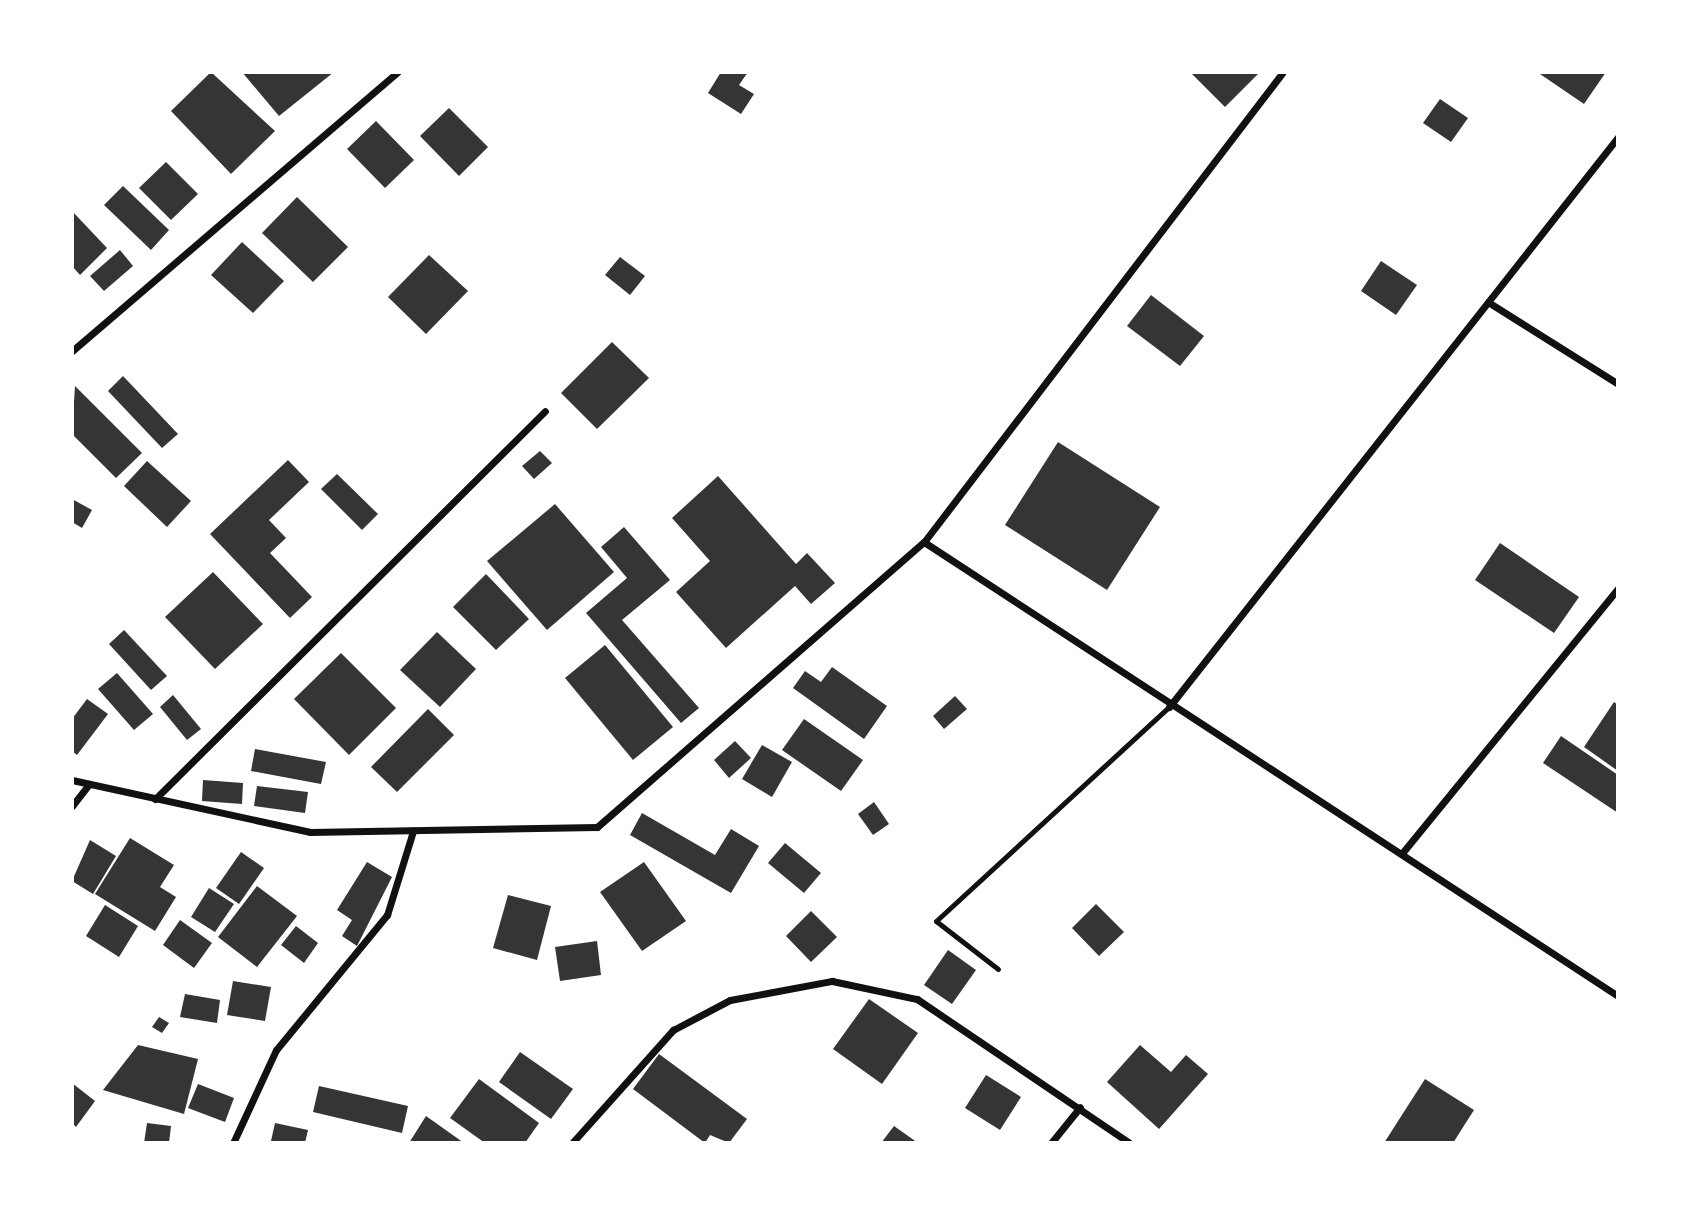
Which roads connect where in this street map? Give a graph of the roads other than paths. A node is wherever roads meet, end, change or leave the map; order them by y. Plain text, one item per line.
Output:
1 (398, 72) edge
2 (1283, 72) edge
3 (1618, 137) edge
4 (1488, 302) junction
5 (72, 351) edge
6 (1618, 384) edge
7 (545, 411) dead end
8 (924, 542) junction
9 (1618, 588) edge
10 (1169, 706) junction
11 (72, 780) edge
12 (89, 784) junction
13 (155, 799) junction
14 (72, 806) edge
15 (413, 831) junction
16 (1403, 852) junction
17 (998, 969) dead end
18 (1618, 996) edge
19 (1080, 1107) junction
20 (233, 1143) edge
21 (572, 1143) edge
22 (1051, 1143) edge
23 (1130, 1143) edge

1 - 5 street
2 - 8 street
3 - 4 street
4 - 6 street
4 - 10 street
7 - 13 street
8 - 10 street
8 - 15 street
9 - 16 street
10 - 16 street
10 - 17 lane
11 - 12 street
12 - 13 street
12 - 14 street
13 - 15 street
15 - 20 street
16 - 18 street
19 - 21 street
19 - 22 street
19 - 23 street

